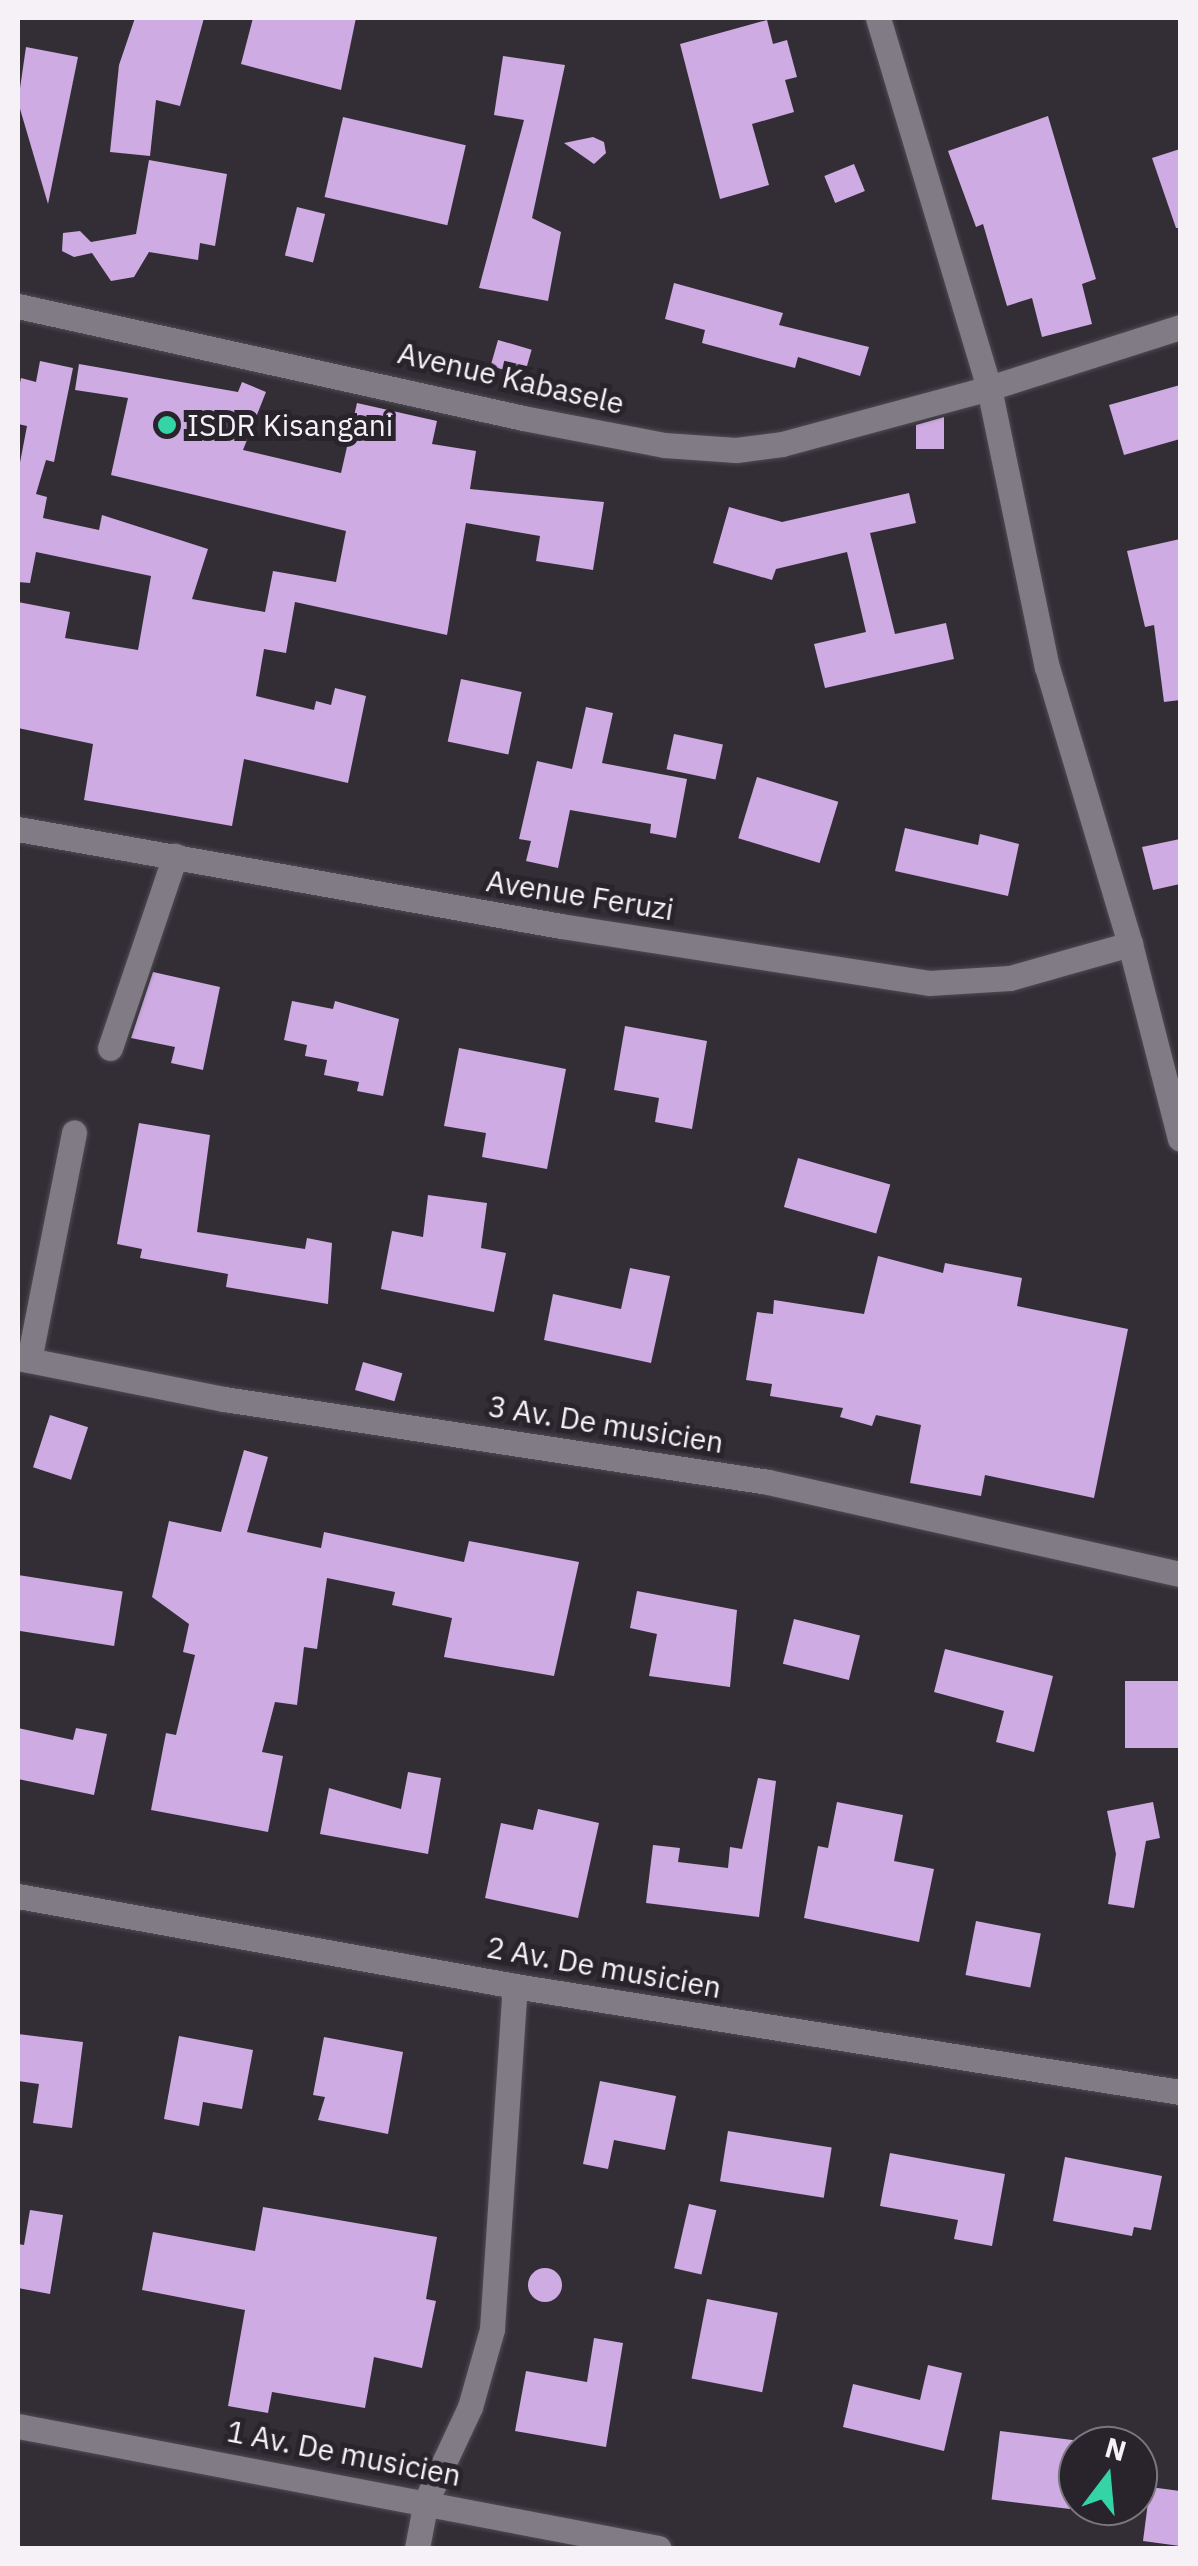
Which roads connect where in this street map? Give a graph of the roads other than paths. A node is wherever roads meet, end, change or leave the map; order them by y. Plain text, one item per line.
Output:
1 (878, 18) edge
2 (18, 306) edge
3 (1180, 326) edge
4 (989, 388) junction
5 (18, 828) edge
6 (176, 856) junction
7 (1130, 944) junction
8 (110, 1048) dead end
9 (74, 1132) dead end
10 (1180, 1139) edge
11 (23, 1359) edge
12 (1180, 1574) edge
13 (18, 1896) edge
14 (516, 1986) junction
15 (1180, 2092) edge
16 (18, 2426) edge
17 (426, 2501) junction
18 (417, 2548) edge
19 (658, 2548) edge

1 - 4 street
2 - 4 street, Avenue Kabasele
3 - 4 street, Avenue Kabasele
4 - 7 street
5 - 6 street, Avenue Feruzi
6 - 7 street, Avenue Feruzi
6 - 8 street
7 - 10 street
9 - 11 street
11 - 12 street, 3 Av. De musicien
13 - 14 street, 2 Av. De musicien
14 - 15 street, 2 Av. De musicien
14 - 17 street
16 - 17 street, 1 Av. De musicien
17 - 18 street
17 - 19 street, 1 Av. De musicien

